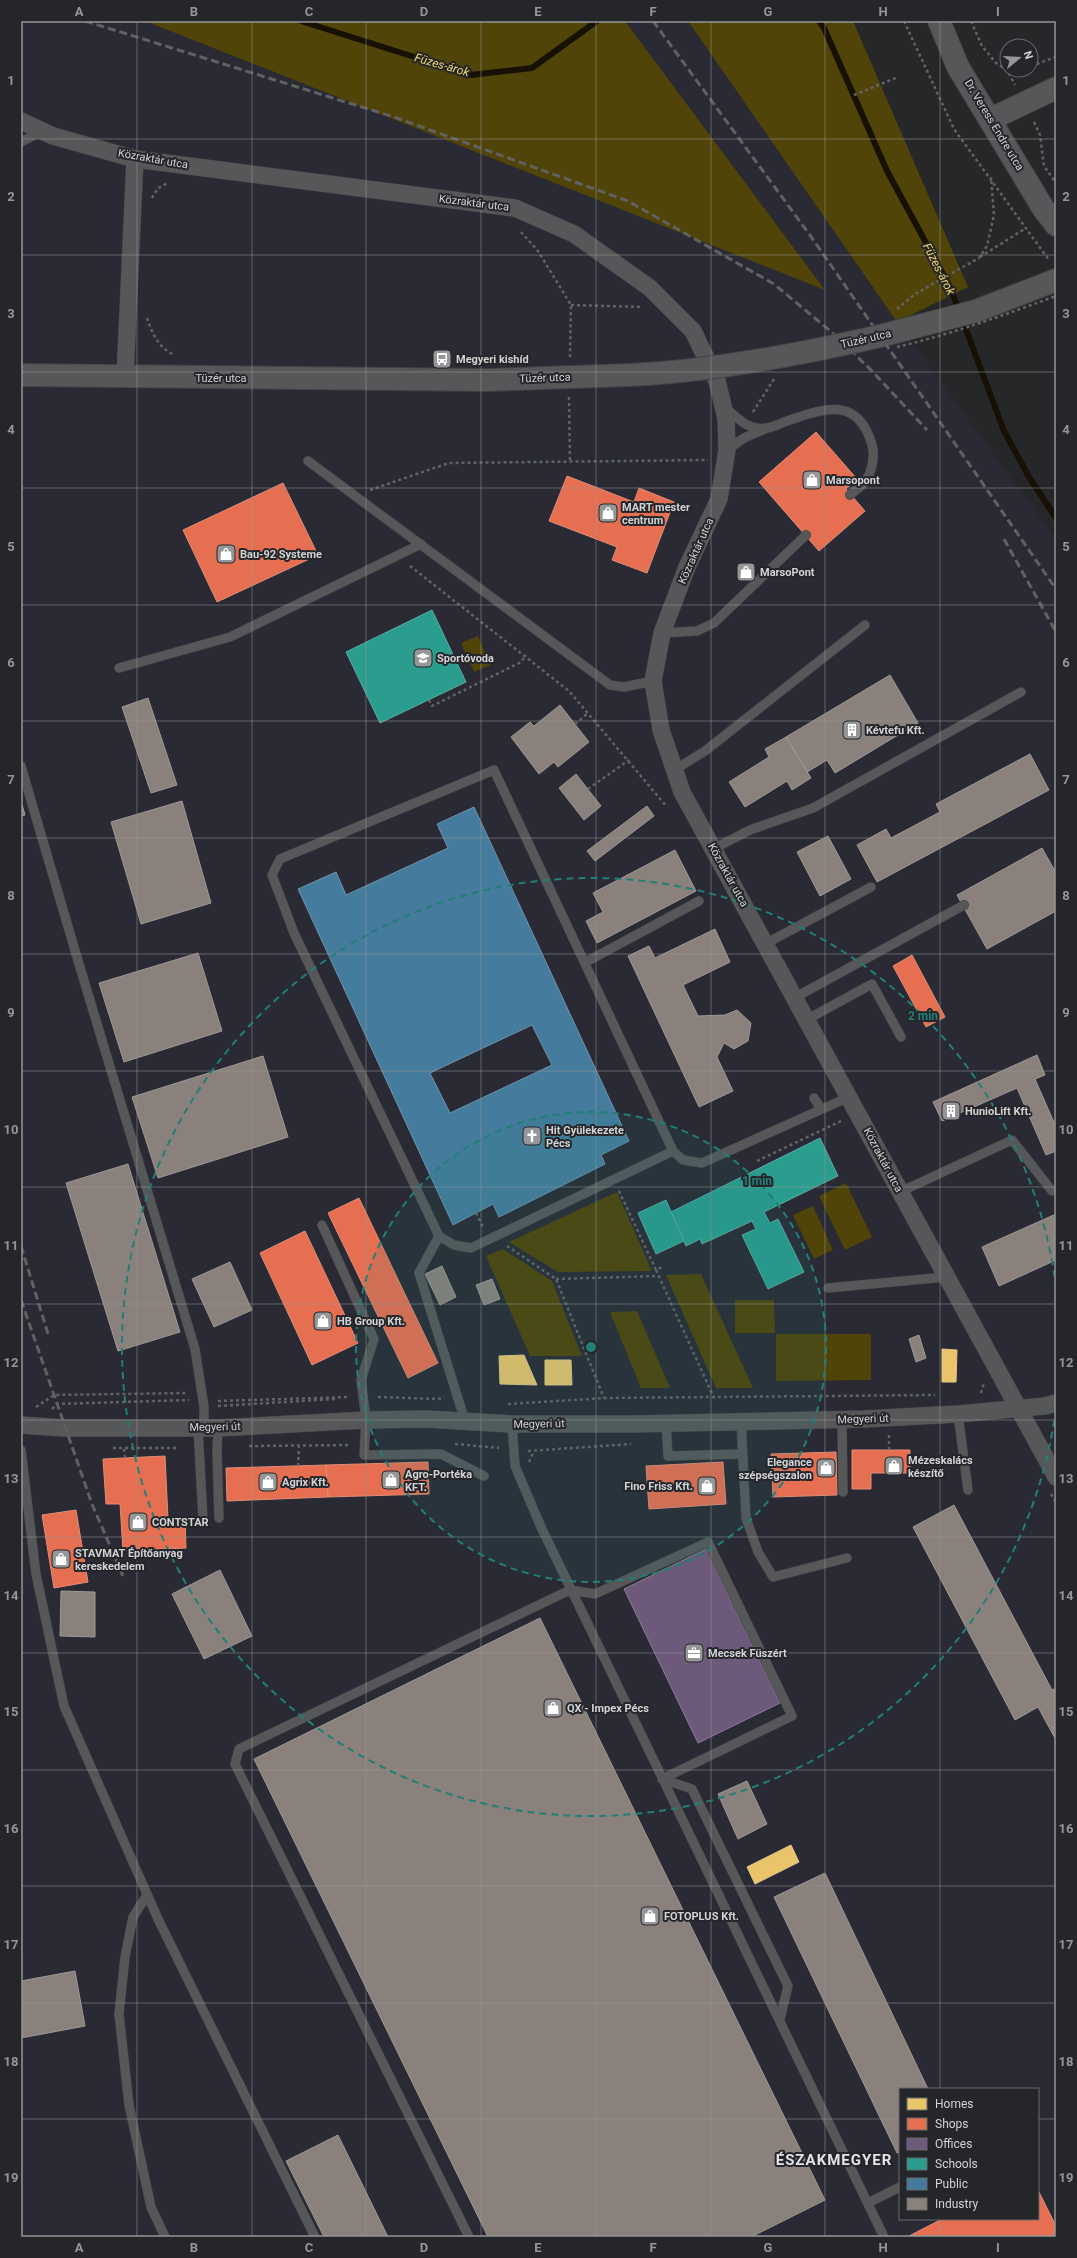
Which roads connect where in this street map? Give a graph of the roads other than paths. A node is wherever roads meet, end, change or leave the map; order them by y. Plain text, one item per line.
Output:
1 (939, 21) edge
2 (1056, 88) edge
3 (991, 120) junction
4 (21, 121) edge
5 (42, 131) junction
6 (21, 142) edge
7 (135, 159) junction
8 (1056, 225) edge
9 (1054, 272) edge
10 (21, 375) edge
11 (125, 377) junction
12 (723, 405) junction
13 (767, 428) junction
14 (726, 455) junction
15 (308, 461) dead end
16 (850, 495) dead end
17 (806, 535) dead end
18 (421, 544) junction
19 (865, 625) dead end
20 (662, 633) junction
21 (119, 668) dead end
22 (653, 681) junction
23 (1021, 692) dead end
24 (21, 766) edge
25 (674, 770) junction
26 (713, 849) junction
27 (871, 887) dead end
28 (699, 902) dead end
29 (964, 905) dead end
30 (765, 944) junction
31 (586, 962) junction
32 (794, 998) junction
33 (806, 1020) junction
34 (901, 1037) dead end
35 (848, 1097) junction
36 (814, 1098) dead end
37 (821, 1109) junction
38 (673, 1151) junction
39 (1052, 1191) dead end
40 (900, 1192) junction
41 (322, 1225) dead end
42 (440, 1236) junction
43 (946, 1277) junction
44 (828, 1288) dead end
45 (1014, 1400) junction
46 (1056, 1403) edge
47 (958, 1414) junction
48 (366, 1420) junction
49 (741, 1420) junction
50 (842, 1420) junction
51 (465, 1421) junction
52 (666, 1423) junction
53 (512, 1424) junction
54 (21, 1425) edge
55 (207, 1428) junction
56 (21, 1450) edge
57 (742, 1454) junction
58 (484, 1476) dead end
59 (1056, 1477) edge
60 (968, 1490) dead end
61 (843, 1492) dead end
62 (219, 1518) dead end
63 (203, 1520) dead end
64 (847, 1558) dead end
65 (570, 1590) junction
66 (662, 1779) junction
67 (147, 1895) junction
68 (780, 2019) junction
69 (899, 2187) edge
70 (868, 2202) junction
71 (164, 2237) edge
72 (315, 2237) edge
73 (469, 2237) edge
74 (884, 2237) edge

1 - 3 street, Dr. Veress Endre utca
2 - 3 street
3 - 8 street, Dr. Veress Endre utca
4 - 5 street, Közraktár utca
5 - 6 lane
5 - 7 street, Közraktár utca
7 - 11 street
7 - 12 street, Közraktár utca
9 - 11 street, Tüzér utca, bridge
10 - 11 street, Tüzér utca
12 - 13 lane
12 - 14 street, Közraktár utca
13 - 14 lane
13 - 16 lane
14 - 20 street, Közraktár utca
15 - 18 lane
17 - 20 lane
18 - 21 lane
18 - 22 lane
19 - 25 lane
20 - 22 street, Közraktár utca
22 - 25 street, Közraktár utca
23 - 26 lane
24 - 55 lane
25 - 26 street, Közraktár utca
26 - 30 street, Közraktár utca
27 - 30 lane
28 - 31 lane
29 - 32 lane
30 - 32 street, Közraktár utca
31 - 38 lane
31 - 42 lane
32 - 33 street, Közraktár utca
33 - 34 lane
33 - 35 street, Közraktár utca
35 - 37 lane
35 - 40 street, Közraktár utca
36 - 37 lane
37 - 38 lane
38 - 42 lane
39 - 40 lane
40 - 43 street, Közraktár utca
41 - 48 lane
42 - 51 lane
43 - 44 lane
43 - 45 street, Közraktár utca
45 - 46 street, Megyeri út
45 - 47 street, Megyeri út
45 - 59 street, Közraktár utca
47 - 50 street, Megyeri út
47 - 60 lane
48 - 51 street, Megyeri út
48 - 55 street, Megyeri út
48 - 58 lane
49 - 50 street, Megyeri út
49 - 52 street, Megyeri út
49 - 57 lane
50 - 61 lane
51 - 53 street, Megyeri út
52 - 53 street, Megyeri út
52 - 57 lane
53 - 65 lane
54 - 55 street, Megyeri út
55 - 62 lane
55 - 63 lane
56 - 67 lane
57 - 64 lane
65 - 66 lane
65 - 66 lane
65 - 73 lane
66 - 68 lane
66 - 68 lane
67 - 71 lane
67 - 72 lane
68 - 70 lane
69 - 70 lane
70 - 74 lane

